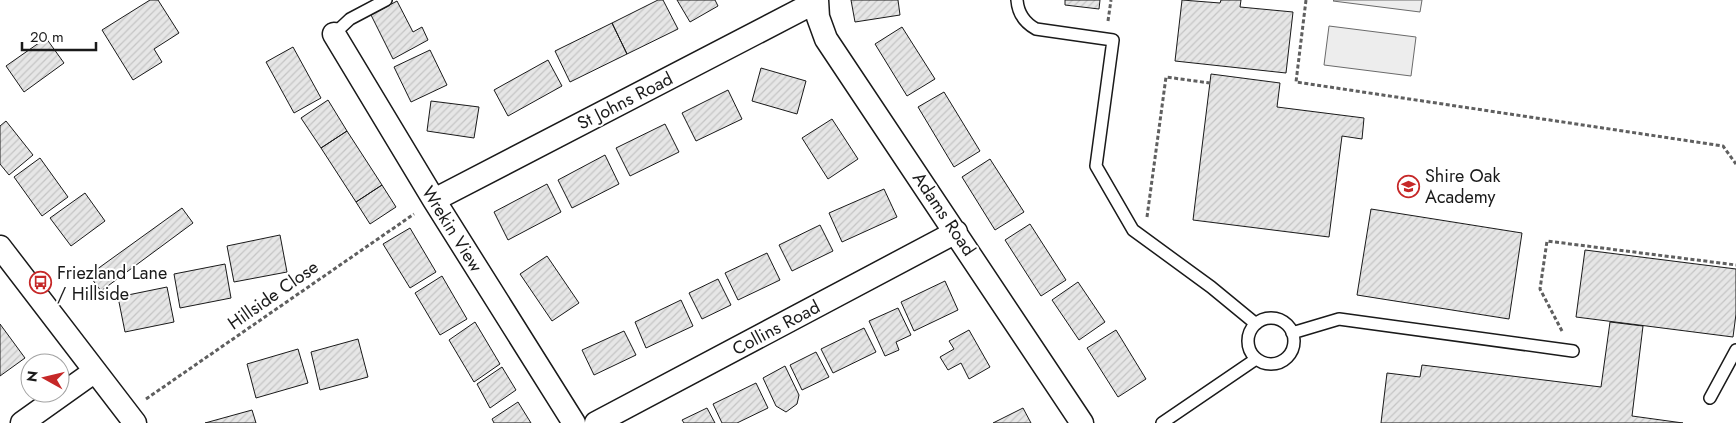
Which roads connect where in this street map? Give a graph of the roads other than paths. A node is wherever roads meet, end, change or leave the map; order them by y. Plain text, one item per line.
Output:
1 (386, 0) edge
2 (1017, 0) edge
3 (817, 3) edge
4 (334, 34) joint
5 (434, 200) junction
6 (956, 232) junction
7 (0, 247) edge
8 (1256, 324) junction
9 (1292, 333) junction
10 (1736, 350) edge
11 (1573, 351) road end
12 (1256, 359) junction
13 (95, 371) junction
14 (1710, 398) dead end
15 (131, 418) edge
16 (22, 423) edge
17 (574, 423) edge
18 (596, 423) edge
19 (1082, 423) edge
20 (1162, 423) edge

1 - 4 lane
2 - 8 lane
3 - 5 street, St Johns Road
3 - 6 street, Adams Road
4 - 5 street, Wrekin View
5 - 17 street, Wrekin View
6 - 18 street, Collins Road
6 - 19 street, Adams Road
7 - 13 street
8 - 9 lane
8 - 12 lane
9 - 11 lane
9 - 12 lane
10 - 14 lane
12 - 20 lane
13 - 15 street
13 - 16 street

